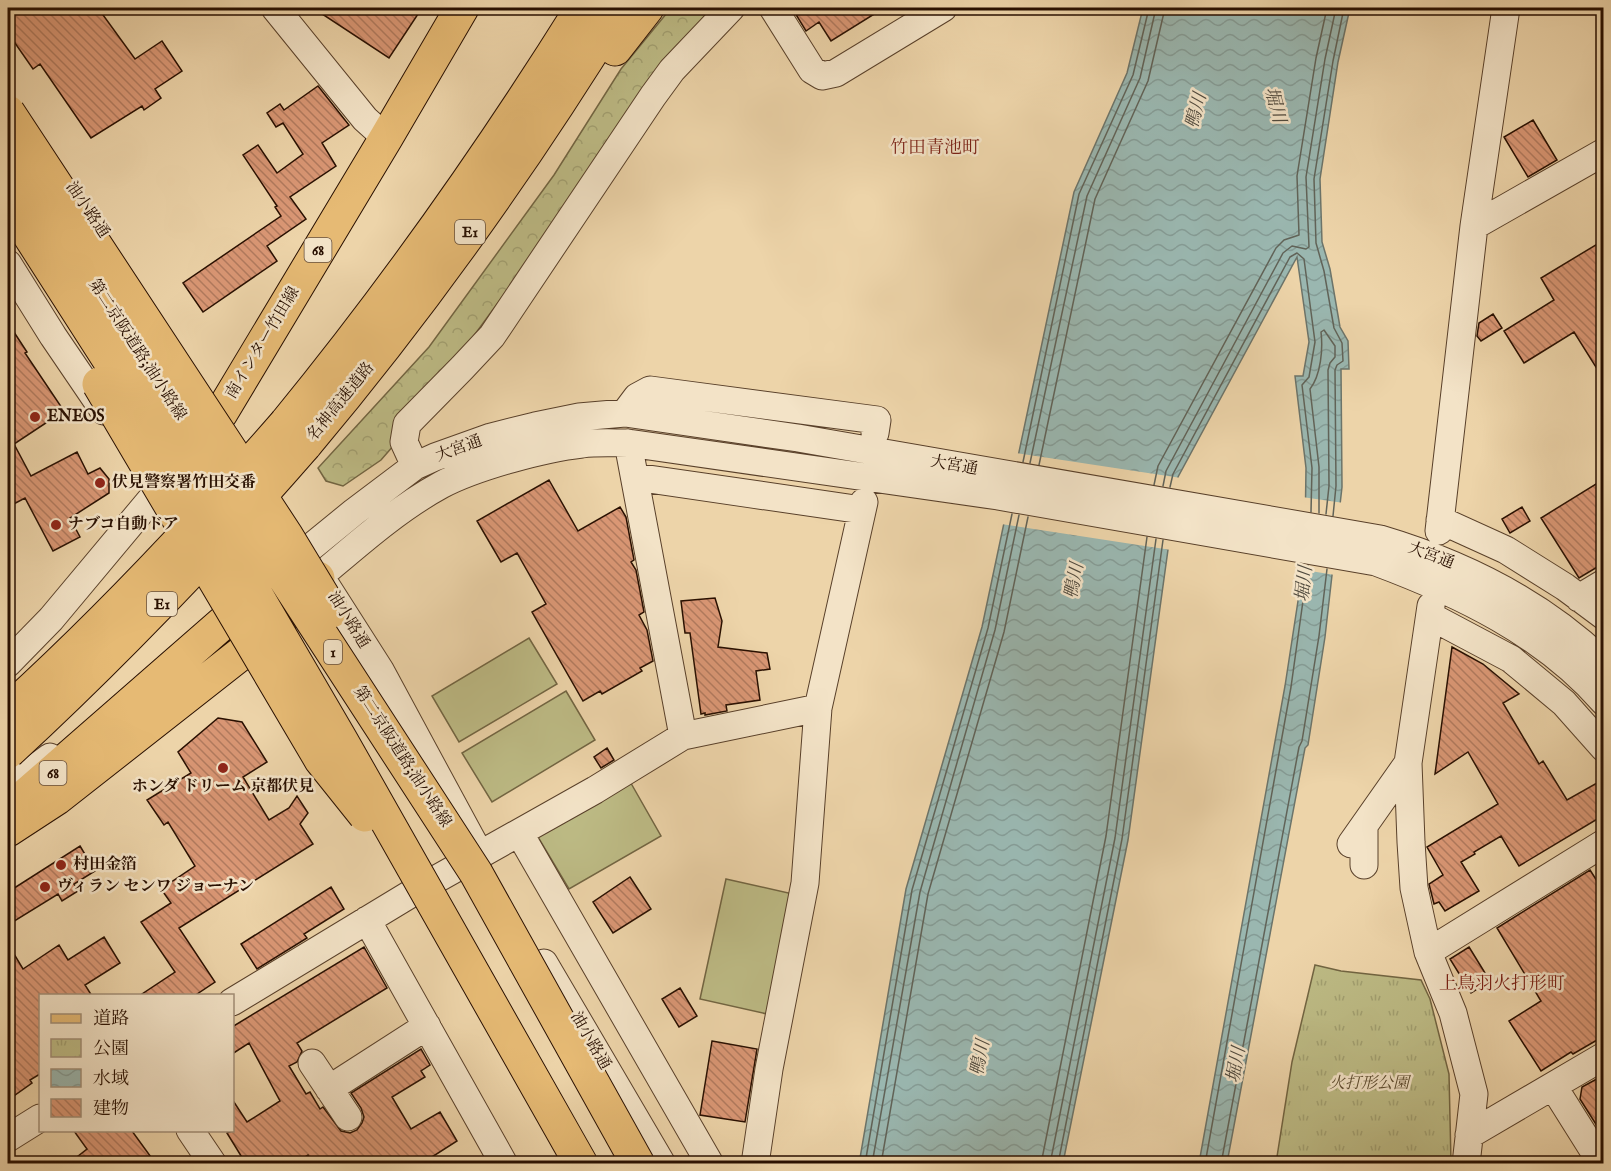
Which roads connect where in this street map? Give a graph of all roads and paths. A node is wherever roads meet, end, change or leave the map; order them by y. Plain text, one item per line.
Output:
1 (275, 8) edge
2 (462, 8) edge
3 (556, 8) edge
4 (582, 8) edge
5 (619, 8) edge
6 (647, 8) edge
7 (731, 8) edge
8 (773, 8) edge
9 (943, 8) edge
10 (1506, 8) edge
11 (8, 93) edge
12 (8, 112) edge
13 (387, 138) junction
14 (8, 152) edge
15 (1604, 152) edge
16 (8, 202) edge
17 (1474, 226) junction
18 (8, 232) edge
19 (8, 264) edge
20 (417, 306) junction
21 (344, 353) junction
22 (221, 412) junction
23 (625, 413) junction
24 (875, 433) dead end
25 (296, 434) junction
26 (628, 443) junction
27 (415, 466) junction
28 (942, 476) junction
29 (635, 477) junction
30 (163, 485) junction
31 (1378, 550) junction
32 (313, 564) junction
33 (1604, 583) edge
34 (1579, 598) junction
35 (247, 601) junction
36 (1604, 616) edge
37 (266, 633) junction
38 (8, 663) edge
39 (1604, 663) edge
40 (1604, 702) edge
41 (818, 708) junction
42 (8, 711) edge
43 (8, 728) edge
44 (96, 732) junction
45 (683, 736) junction
46 (1604, 748) edge
47 (21, 760) edge
48 (1408, 763) junction
49 (8, 788) edge
50 (57, 798) junction
51 (8, 811) edge
52 (8, 830) edge
53 (520, 834) junction
54 (1604, 843) edge
55 (1360, 845) dead end
56 (8, 848) edge
57 (478, 864) junction
58 (424, 895) junction
59 (367, 920) junction
60 (1428, 952) junction
61 (234, 1001) edge
62 (427, 1026) junction
63 (1604, 1056) edge
64 (312, 1063) dead end
65 (1553, 1086) junction
66 (329, 1089) junction
67 (348, 1117) dead end
68 (39, 1119) edge
69 (191, 1132) edge
70 (1469, 1135) junction
71 (8, 1138) edge
72 (213, 1164) edge
73 (504, 1164) edge
74 (568, 1164) edge
75 (581, 1164) edge
76 (638, 1164) edge
77 (662, 1164) edge
78 (710, 1164) edge
79 (755, 1164) edge
80 (1466, 1164) edge
81 (1602, 1164) edge

1 - 13 street
2 - 13 main road, 南インター竹田線 / 68
3 - 21 main road
4 - 21 main road, 名神高速道路 / E1
5 - 20 main road, 名神高速道路 / E1
6 - 20 main road
7 - 27 street
8 - 9 street
10 - 17 street
11 - 22 street, 油小路通
12 - 57 main road, bridge
13 - 22 main road, 南インター竹田線 / 68
14 - 57 main road, 第二京阪道路;油小路線 / 1, bridge
15 - 17 street
16 - 58 main road, 第二京阪道路;油小路線 / 1, bridge
17 - 34 street
18 - 58 main road, bridge
19 - 30 street
20 - 25 main road, 名神高速道路 / E1
21 - 25 main road, 名神高速道路 / E1
22 - 30 main road, 南インター竹田線 / 68
22 - 32 main road, 油小路通
23 - 24 street
23 - 27 street, 大宮通
23 - 28 street, 大宮通
25 - 42 main road, 名神高速道路 / E1, bridge
25 - 47 main road, 名神高速道路 / E1, bridge
26 - 28 street, 大宮通
26 - 29 street
26 - 32 street, 大宮通
27 - 32 street, 大宮通
28 - 31 street, 大宮通
29 - 41 street
29 - 45 street
30 - 35 main road
30 - 38 street
31 - 39 street, 大宮通
31 - 40 street, 大宮通
32 - 35 main road, 68
32 - 37 main road, 68
32 - 57 street, 油小路通
33 - 34 street
34 - 36 street
35 - 37 main road
35 - 44 main road, 68
37 - 50 main road, 68
37 - 58 street
41 - 45 street
41 - 79 street
43 - 47 street
44 - 47 street
44 - 51 main road, 68
45 - 53 street
46 - 48 street
47 - 49 street
48 - 55 street
48 - 60 street
50 - 52 main road, 68
50 - 56 street
53 - 57 street
53 - 78 street
54 - 60 street
57 - 58 street
57 - 76 main road, 第二京阪道路;油小路線 / 1, bridge
57 - 77 street, 油小路通
58 - 59 street
58 - 74 street
58 - 75 main road, 第二京阪道路;油小路線 / 1, bridge
59 - 61 street
59 - 62 street
60 - 70 street
62 - 66 street
62 - 73 street
63 - 65 street
64 - 66 street
65 - 70 street
65 - 81 street
66 - 67 street
68 - 71 street
69 - 72 street
70 - 80 street

